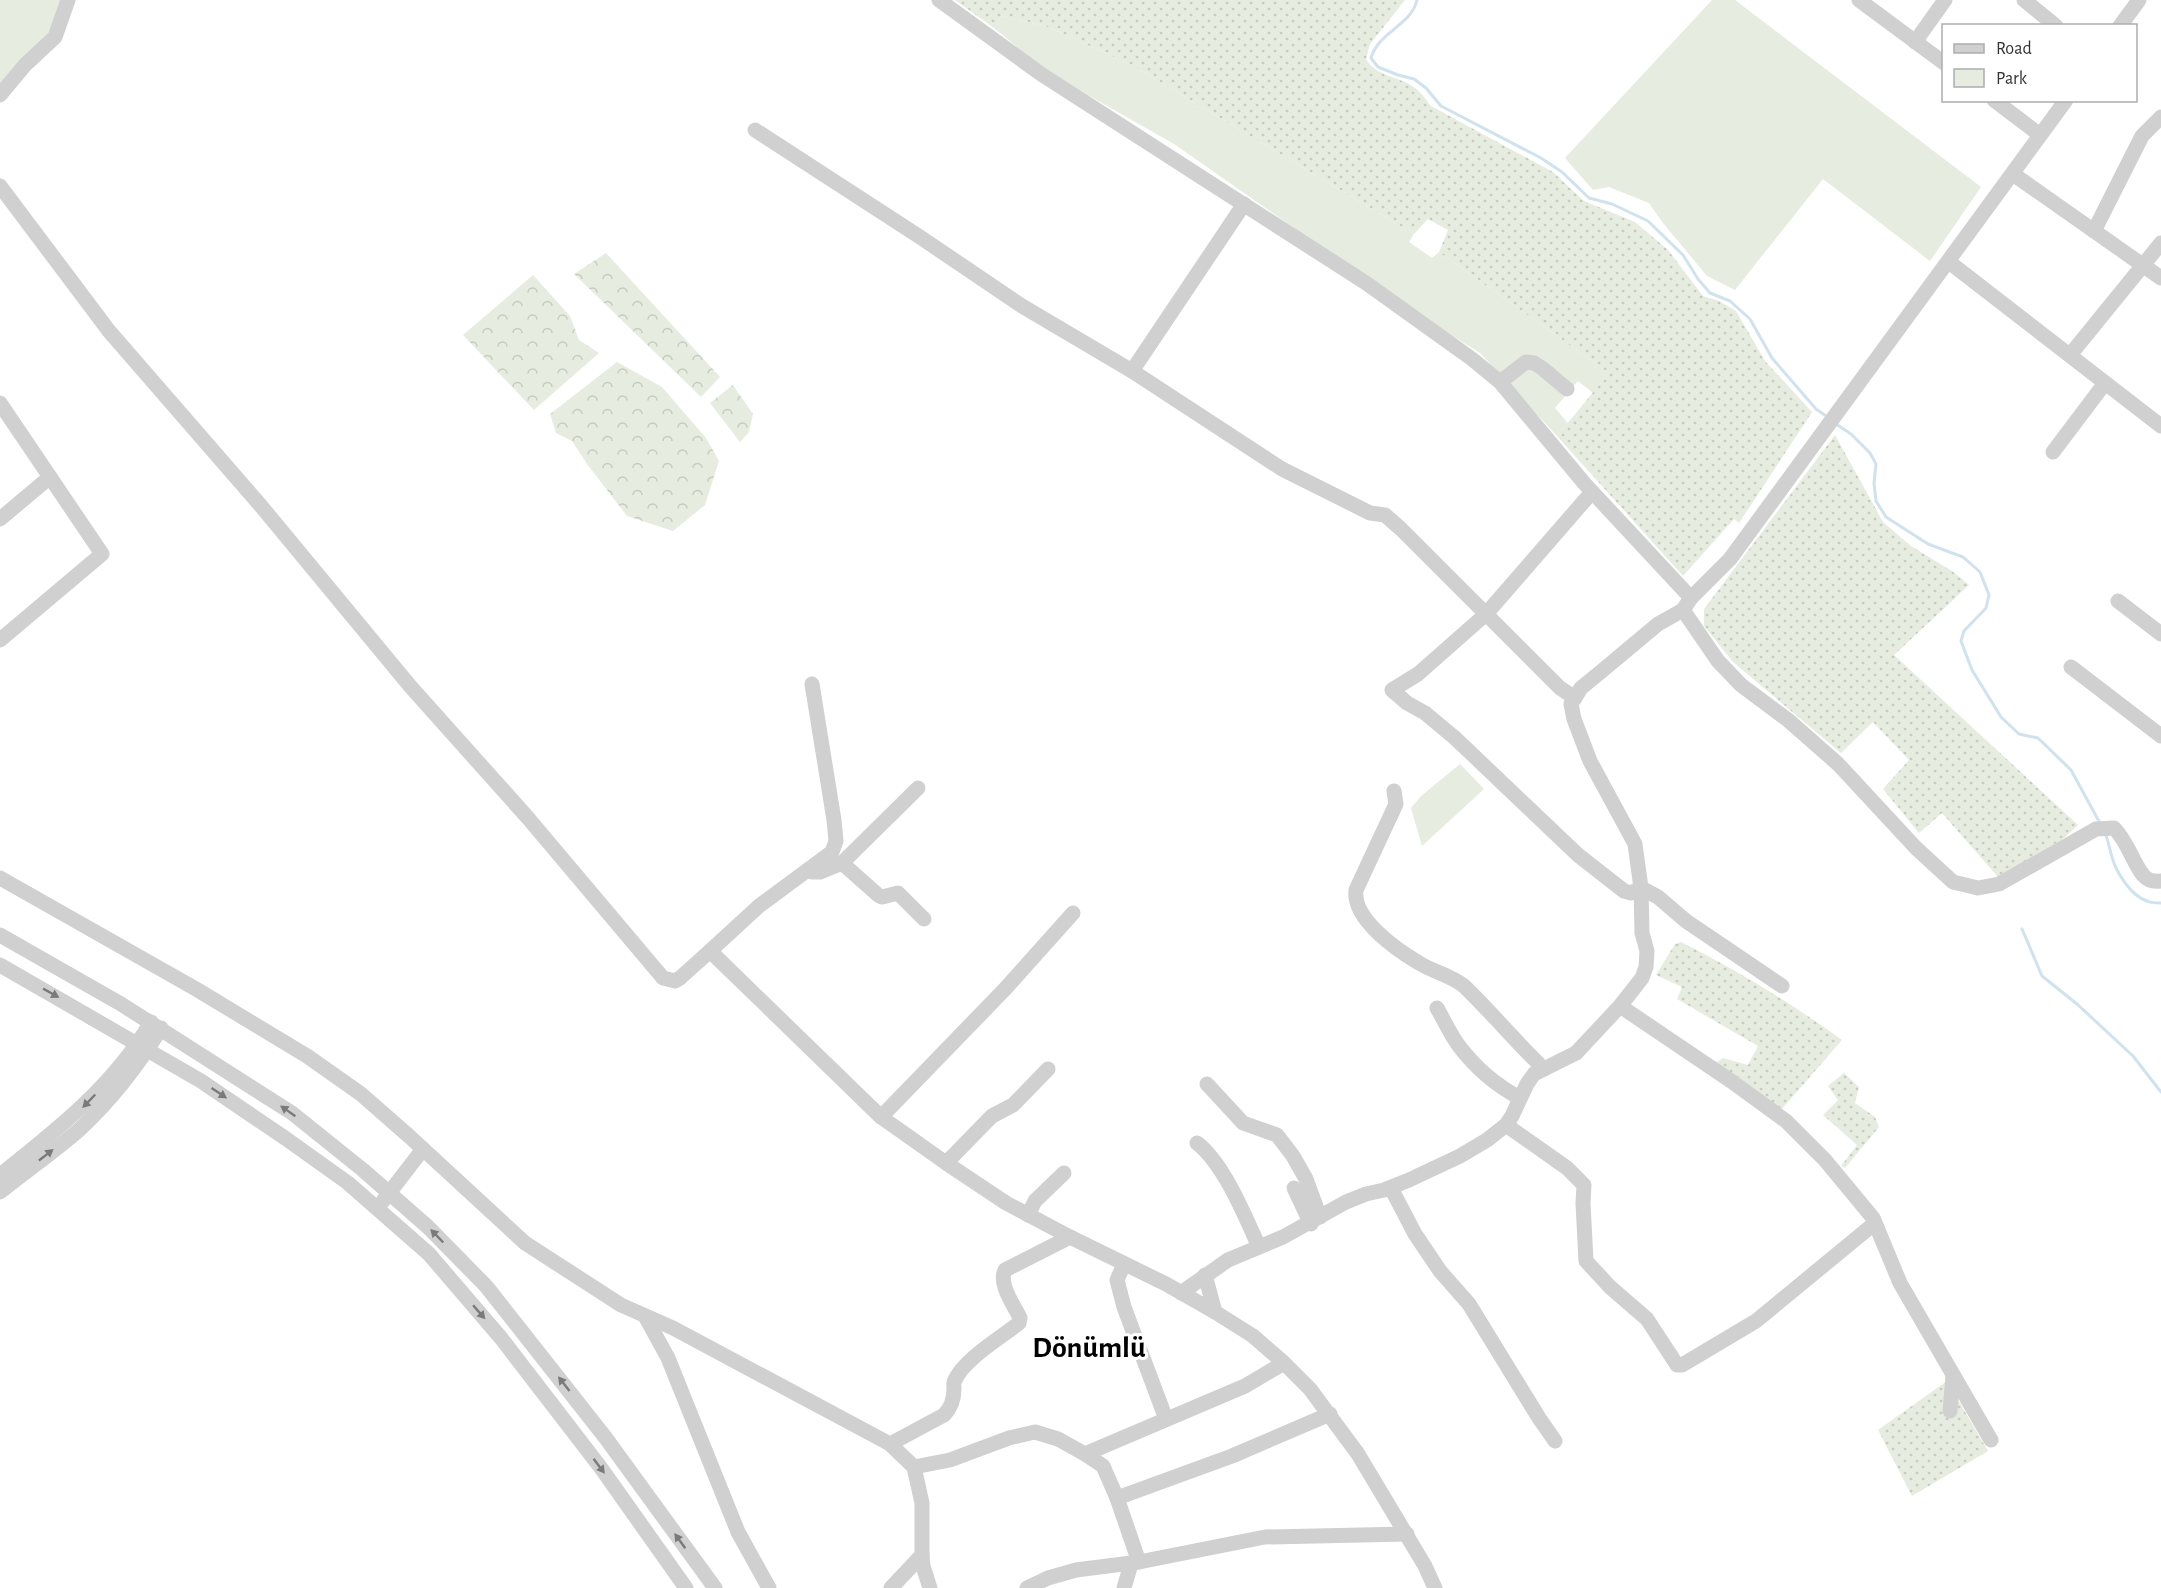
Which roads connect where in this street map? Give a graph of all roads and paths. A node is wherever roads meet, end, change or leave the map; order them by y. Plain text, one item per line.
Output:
1 (68, 0) edge
2 (939, 0) edge
3 (1859, 0) edge
4 (1945, 0) edge
5 (2024, 0) edge
6 (2139, 0) edge
7 (2054, 24) edge
8 (2121, 24) edge
9 (1915, 42) junction
10 (1942, 62) edge
11 (0, 95) edge
12 (1997, 102) edge
13 (2065, 102) edge
14 (2161, 117) edge
15 (755, 130) dead end
16 (2040, 135) junction
17 (2013, 174) junction
18 (0, 186) edge
19 (1244, 204) junction
20 (2094, 231) junction
21 (2161, 243) edge
22 (1949, 262) junction
23 (2144, 266) junction
24 (2161, 278) edge
25 (2070, 356) junction
26 (1132, 371) junction
27 (1500, 382) junction
28 (2105, 383) junction
29 (1567, 389) dead end
30 (0, 403) edge
31 (2161, 426) edge
32 (2053, 452) dead end
33 (50, 477) junction
34 (1593, 492) junction
35 (0, 519) edge
36 (2118, 601) dead end
37 (1687, 604) junction
38 (1486, 614) junction
39 (2161, 634) edge
40 (0, 640) edge
41 (2071, 667) dead end
42 (812, 684) dead end
43 (1575, 698) junction
44 (2161, 736) edge
45 (918, 788) dead end
46 (1394, 791) dead end
47 (842, 863) junction
48 (806, 872) junction
49 (0, 879) edge
50 (2161, 881) edge
51 (1641, 888) junction
52 (1073, 913) dead end
53 (924, 920) dead end
54 (0, 935) edge
55 (710, 951) junction
56 (0, 965) edge
57 (1782, 986) dead end
58 (1620, 1006) junction
59 (1437, 1008) dead end
60 (156, 1025) junction
61 (143, 1047) junction
62 (1048, 1069) dead end
63 (1544, 1069) junction
64 (1207, 1084) dead end
65 (1520, 1098) junction
66 (881, 1117) junction
67 (1506, 1125) junction
68 (1197, 1143) dead end
69 (423, 1149) junction
70 (946, 1163) junction
71 (1064, 1173) dead end
72 (0, 1175) edge
73 (1294, 1188) dead end
74 (1391, 1188) junction
75 (0, 1192) edge
76 (390, 1193) junction
77 (377, 1209) junction
78 (1028, 1215) junction
79 (1315, 1220) junction
80 (1875, 1223) junction
81 (1070, 1237) junction
82 (1259, 1247) junction
83 (1124, 1264) junction
84 (1205, 1275) junction
85 (1181, 1293) junction
86 (1215, 1312) junction
87 (645, 1316) junction
88 (1284, 1363) junction
89 (1953, 1375) junction
90 (1950, 1411) dead end
91 (1330, 1414) junction
92 (1166, 1419) junction
93 (1991, 1440) dead end
94 (1555, 1441) dead end
95 (890, 1444) junction
96 (1085, 1454) junction
97 (914, 1467) junction
98 (1117, 1498) junction
99 (1407, 1534) junction
100 (922, 1555) junction
101 (1135, 1563) junction
102 (686, 1588) edge
103 (715, 1588) edge
104 (769, 1588) edge
105 (891, 1588) edge
106 (930, 1588) edge
107 (1027, 1588) edge
108 (1124, 1588) edge
109 (1435, 1588) edge

1 - 11 street
2 - 19 street
3 - 9 street
4 - 9 street
5 - 7 street
6 - 8 street
9 - 10 street
12 - 16 street
13 - 16 street
14 - 20 street
15 - 26 street
16 - 17 street
17 - 20 street
17 - 22 street
18 - 55 street
19 - 26 street
19 - 27 street
20 - 23 street
21 - 23 street
22 - 25 street
22 - 37 street
23 - 24 street
23 - 25 street
25 - 28 street
26 - 38 street
27 - 29 street
27 - 34 street
28 - 31 street
28 - 32 street
30 - 33 street
33 - 35 street
33 - 40 street
34 - 37 street
34 - 38 street
36 - 39 street
37 - 43 street
37 - 50 street
38 - 43 street
38 - 51 street
41 - 44 street
42 - 48 street
43 - 51 street
45 - 47 street
46 - 63 street
47 - 48 street
47 - 53 street
48 - 55 street
49 - 69 street
51 - 57 street
51 - 58 street
52 - 66 street
54 - 60 street
55 - 66 street
56 -> 61 street
58 - 63 street
58 - 80 street
59 - 65 street
60 - 61 street
76 -> 60 street
61 -> 72 street
75 -> 61 street
61 -> 77 street
62 - 70 street
63 - 65 street
64 - 79 street
65 - 67 street
66 - 70 street
67 - 74 street
67 - 80 street
68 - 82 street
69 - 76 street
69 - 87 street
70 - 78 street
71 - 78 street
73 - 79 street
74 - 79 street
74 - 94 street
76 - 77 street
103 -> 76 street
77 -> 102 street
78 - 81 street
79 - 82 street
80 - 89 street
81 - 83 street
81 - 95 street
82 - 84 street
83 - 85 street
83 - 92 street
84 - 85 street
84 - 86 street
85 - 86 street
86 - 88 street
87 - 95 street
87 - 104 street
88 - 91 street
88 - 92 street
89 - 90 street
89 - 93 street
91 - 98 street
91 - 99 street
92 - 96 street
95 - 97 street
96 - 97 street
96 - 98 street
97 - 100 street
98 - 101 street
99 - 101 street
99 - 109 street
100 - 105 street
100 - 106 street
101 - 107 street
101 - 108 street

